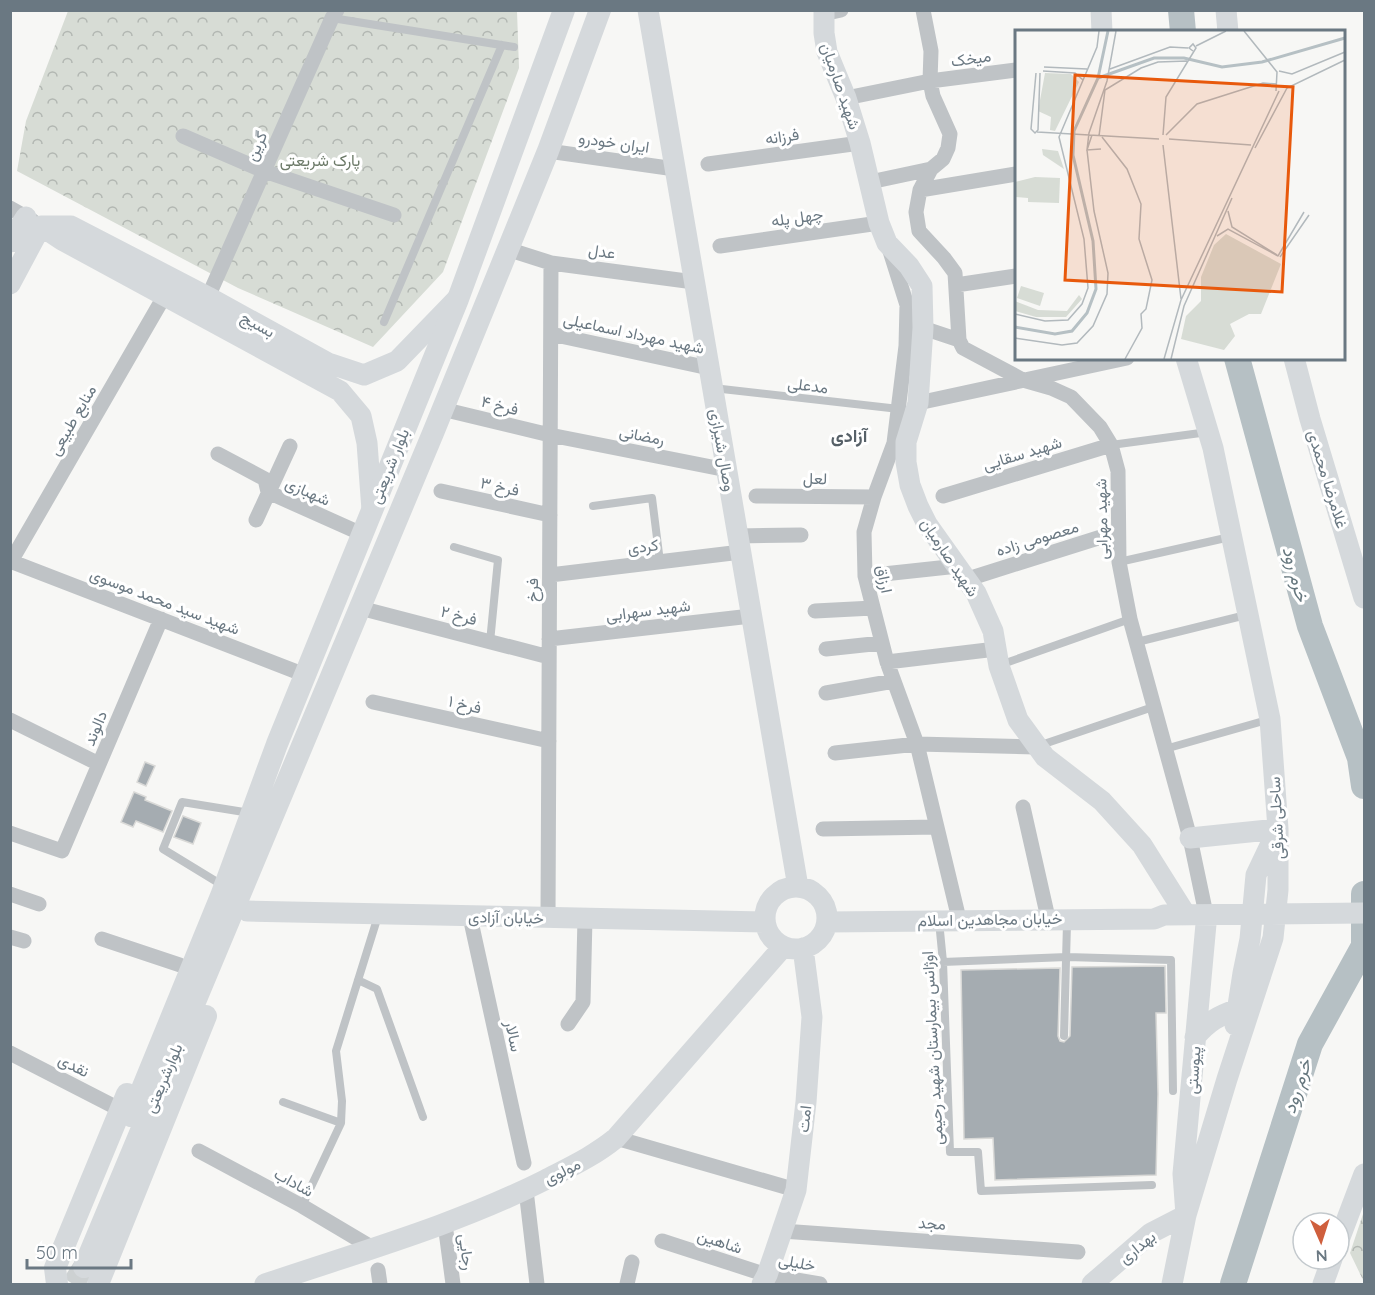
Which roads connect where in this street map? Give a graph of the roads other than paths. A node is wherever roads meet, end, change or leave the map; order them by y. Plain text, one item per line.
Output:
1 (564, 10) edge
2 (600, 10) edge
3 (923, 10) edge
4 (1101, 10) edge
5 (1226, 10) edge
6 (647, 11) edge
7 (829, 12) edge
8 (335, 14) edge
9 (1102, 30) edge
10 (1228, 30) edge
11 (502, 45) junction
12 (514, 47) dead end
13 (1015, 70) edge
14 (930, 81) junction
15 (846, 98) junction
16 (183, 136) dead end
17 (860, 143) junction
18 (548, 151) junction
19 (708, 164) dead end
20 (675, 169) junction
21 (931, 169) junction
22 (264, 171) junction
23 (1015, 174) edge
24 (870, 182) junction
25 (920, 190) junction
26 (394, 215) dead end
27 (26, 217) edge
28 (883, 233) junction
29 (10, 242) edge
30 (720, 246) dead end
31 (507, 249) junction
32 (551, 263) junction
33 (1015, 276) edge
34 (694, 282) junction
35 (10, 284) edge
36 (956, 285) junction
37 (165, 295) junction
38 (458, 298) junction
39 (205, 306) junction
40 (384, 322) dead end
41 (923, 328) junction
42 (551, 334) junction
43 (959, 340) junction
44 (1118, 360) edge
45 (1187, 360) edge
46 (1295, 360) edge
47 (711, 378) junction
48 (1023, 380) junction
49 (909, 406) junction
50 (442, 409) junction
51 (1208, 432) junction
52 (550, 435) junction
53 (1111, 445) junction
54 (290, 446) dead end
55 (218, 454) dead end
56 (727, 470) junction
57 (441, 491) dead end
58 (268, 492) junction
59 (756, 496) dead end
60 (943, 496) dead end
61 (874, 497) junction
62 (593, 506) dead end
63 (372, 510) junction
64 (550, 515) junction
65 (256, 520) dead end
66 (1118, 532) junction
67 (362, 534) junction
68 (801, 535) dead end
69 (1232, 537) junction
70 (739, 544) junction
71 (454, 547) dead end
72 (11, 562) edge
73 (660, 562) junction
74 (1119, 562) junction
75 (963, 572) junction
76 (550, 575) junction
77 (865, 576) junction
78 (1365, 598) edge
79 (360, 608) junction
80 (873, 608) junction
81 (815, 611) dead end
82 (1248, 615) junction
83 (752, 616) junction
84 (161, 619) junction
85 (1130, 619) junction
86 (549, 639) junction
87 (490, 642) junction
88 (1137, 642) junction
89 (882, 643) junction
90 (826, 649) dead end
91 (549, 657) junction
92 (997, 657) junction
93 (888, 662) junction
94 (305, 675) junction
95 (894, 681) junction
96 (826, 693) dead end
97 (373, 702) dead end
98 (1153, 707) junction
99 (1270, 719) junction
100 (10, 720) edge
101 (549, 741) junction
102 (917, 744) junction
103 (1036, 747) junction
104 (1165, 749) junction
105 (835, 753) dead end
106 (99, 764) junction
107 (1023, 807) dead end
108 (263, 815) junction
109 (936, 827) junction
110 (824, 829) dead end
111 (1278, 829) junction
112 (10, 833) edge
113 (1191, 838) junction
114 (798, 888) junction
115 (230, 891) junction
116 (10, 894) edge
117 (39, 904) dead end
118 (247, 911) junction
119 (1365, 913) edge
120 (378, 915) junction
121 (470, 917) junction
122 (548, 917) junction
123 (585, 918) junction
124 (1058, 918) junction
125 (1199, 918) junction
126 (1234, 918) junction
127 (210, 920) joint
128 (949, 920) junction
129 (765, 922) junction
130 (827, 922) junction
131 (1365, 923) edge
132 (102, 939) dead end
133 (793, 947) junction
134 (1067, 957) junction
135 (943, 962) junction
136 (180, 965) junction
137 (358, 980) junction
138 (1198, 993) junction
139 (1228, 1012) junction
140 (568, 1024) dead end
141 (1064, 1035) dead end
142 (1195, 1037) junction
143 (10, 1053) edge
144 (1227, 1079) junction
145 (1173, 1091) dead end
146 (283, 1102) dead end
147 (121, 1110) junction
148 (423, 1117) dead end
149 (341, 1123) junction
150 (616, 1138) junction
151 (199, 1151) dead end
152 (524, 1163) dead end
153 (1365, 1174) edge
154 (1152, 1185) dead end
155 (526, 1190) junction
156 (796, 1190) junction
157 (302, 1206) junction
158 (1350, 1211) edge
159 (1186, 1215) junction
160 (445, 1224) junction
161 (782, 1231) junction
162 (662, 1241) dead end
163 (370, 1248) junction
164 (1078, 1252) dead end
165 (632, 1262) dead end
166 (61, 1273) edge
167 (102, 1278) tunnel mouth
168 (1173, 1278) edge
169 (765, 1280) edge
170 (265, 1284) edge
171 (453, 1284) edge
172 (537, 1284) edge
173 (627, 1284) edge
174 (820, 1284) edge
175 (1092, 1284) edge

1 - 38 main road, بلوار شریعتی
2 - 18 main road, بلوار شریعتی
3 - 14 street
4 - 9 street
5 - 10 street
6 - 20 street, وصال شیرازی
7 - 15 street, شهید صارمیان
8 - 11 lane
8 - 22 street, گرین
11 - 12 lane
11 - 40 lane
13 - 14 street, میخک
14 - 15 street, میخک
14 - 21 street
15 - 17 street, شهید صارمیان
16 - 22 street
17 - 19 street, فرزانه
17 - 24 street, شهید صارمیان
18 - 20 street, ایران خودرو
18 - 31 main road, بلوار شریعتی
20 - 34 street, وصال شیرازی
21 - 24 street
21 - 25 street
22 - 26 street
22 - 39 street, گرین
23 - 25 street
24 - 28 street, شهید صارمیان
25 - 36 street
27 - 29 street
27 - 35 street
27 - 37 street, بسیج
27 - 39 street, بسیج
28 - 30 street, چهل پله
28 - 41 street, شهید صارمیان
28 - 49 street, ارزاق
31 - 32 street, عدل
31 - 50 main road, بلوار شریعتی
32 - 34 street, عدل
32 - 42 street, فرخ
33 - 36 street
34 - 47 street, وصال شیرازی
36 - 43 street
37 - 39 street, بسیج
37 - 72 street, منابع طبیعی
38 - 39 street, بسیج
38 - 63 main road, بلوار شریعتی
39 - 63 street, بسیج
41 - 43 street
41 - 49 street, شهید صارمیان
42 - 47 street, شهید مهرداد اسماعیلی
42 - 52 street, فرخ
43 - 48 street, شهید مهرابی
44 - 48 street
45 - 51 street, ساحلی شرقی
46 - 78 street, غلامرضا محمدی
47 - 49 lane, مدعلی
47 - 56 street, وصال شیرازی
48 - 49 street
48 - 53 street, شهید مهرابی
49 - 61 street, ارزاق
49 - 75 street, شهید صارمیان
50 - 52 street, فرخ ۴
50 - 79 main road, بلوار شریعتی
51 - 53 lane
51 - 69 street, ساحلی شرقی
52 - 56 street, رمضانی
52 - 64 street, فرخ
53 - 60 street, شهید سقایی
53 - 66 street, شهید مهرابی
54 - 58 street
55 - 58 street, شهبازی
56 - 70 street, وصال شیرازی
57 - 64 street, فرخ ۳
58 - 65 street
58 - 67 street, شهبازی
59 - 61 street, لعل
61 - 77 street, ارزاق
62 - 73 lane
63 - 67 main road, بلوار شریعتی
64 - 76 street, فرخ
66 - 74 street, شهید مهرابی
66 - 75 street, معصومی زاده
67 - 94 main road, بلوار شریعتی
68 - 70 street, کردی
69 - 74 lane
69 - 82 street, ساحلی شرقی
70 - 73 street, کردی
70 - 83 street, وصال شیرازی
71 - 87 lane
72 - 84 street, شهید سید محمد موسوی
73 - 76 street, کردی
74 - 85 street, شهید مهرابی
75 - 77 street, معصومی زاده
75 - 92 street, شهید صارمیان
76 - 86 street, فرخ
77 - 80 street, ارزاق
79 - 87 street, فرخ ۲
79 - 108 main road, بلوار شریعتی
80 - 81 street
80 - 89 street, ارزاق
82 - 88 lane
82 - 99 street, ساحلی شرقی
83 - 86 street, شهید سهرابی
83 - 114 street, وصال شیرازی
84 - 94 street, شهید سید محمد موسوی
84 - 106 street, دالوند
85 - 88 street, شهید مهرابی
85 - 92 lane
86 - 91 street, فرخ
87 - 91 street, فرخ ۲
88 - 98 street, شهید مهرابی
89 - 90 street
89 - 93 street, ارزاق
91 - 101 street, فرخ
92 - 93 street
92 - 103 street, شهید صارمیان
93 - 95 street, ارزاق
94 - 108 main road, بلوار شریعتی
95 - 96 street
95 - 102 street, ارزاق
97 - 101 street, فرخ ۱
98 - 103 lane
98 - 104 street, شهید مهرابی
99 - 104 lane
99 - 111 street, ساحلی شرقی
100 - 106 street
101 - 122 street, فرخ
102 - 103 street
102 - 105 street
102 - 109 street, ارزاق
103 - 125 street, شهید صارمیان
104 - 113 street, شهید مهرابی
106 - 112 street, دالوند
107 - 124 street
108 - 115 main road, بلوار شریعتی
108 - 115 lane
108 - 118 main road
109 - 110 street
109 - 128 street, ارزاق
111 - 113 street
111 - 139 street
111 - 144 street, ساحلی شرقی
113 - 125 street, شهید مهرابی
114 - 129 street
114 - 130 street
115 - 127 main road, بلوار شریعتی
115 - 136 main road
115 - 166 main road, بلوارشریعتی
116 - 117 street
118 - 120 street, خیابان آزادی
118 - 167 main road
119 - 126 street, خیابان مجاهدین اسلام
120 - 121 street, خیابان آزادی
120 - 137 lane
121 - 122 street, خیابان آزادی
121 - 152 street, سالار
122 - 123 street, خیابان آزادی
123 - 129 street, خیابان آزادی
123 - 140 street
124 - 125 street, خیابان مجاهدین اسلام
124 - 128 street, خیابان مجاهدین اسلام
124 - 134 lane
125 - 126 street, خیابان مجاهدین اسلام
125 - 138 street, پیوستی
126 - 131 street, خیابان مجاهدین اسلام
127 - 166 main road, بلوارشریعتی
128 - 130 street, خیابان مجاهدین اسلام
128 - 135 lane, اوژانس بیمارستان شهید رحیمی
129 - 133 street
130 - 133 street
132 - 136 street
133 - 150 street, مولوی
133 - 156 street, امت
134 - 135 lane
134 - 141 lane
134 - 145 lane
135 - 154 lane, اوژانس بیمارستان شهید رحیمی
136 - 147 main road
137 - 148 lane
137 - 149 lane
138 - 139 street
138 - 142 street, پیوستی
139 - 142 street
139 - 144 street
142 - 159 street, پیوستی
143 - 147 street, نقدی
144 - 159 street, ساحلی شرقی
146 - 149 lane
147 - 166 main road
149 - 157 lane
150 - 155 street, مولوی
150 - 156 street
151 - 157 street, شاداب
153 - 158 street
155 - 160 street, مولوی
155 - 172 street
156 - 161 street, امت
157 - 163 street, شاداب
159 - 168 street, ساحلی شرقی
159 - 175 street, بهداری
160 - 163 street, مولوی
160 - 171 street, رجایی
161 - 164 street, مجد
161 - 169 street, امت
162 - 169 street, شاهین
163 - 170 street, مولوی
165 - 173 street
169 - 174 street, خلیلی

